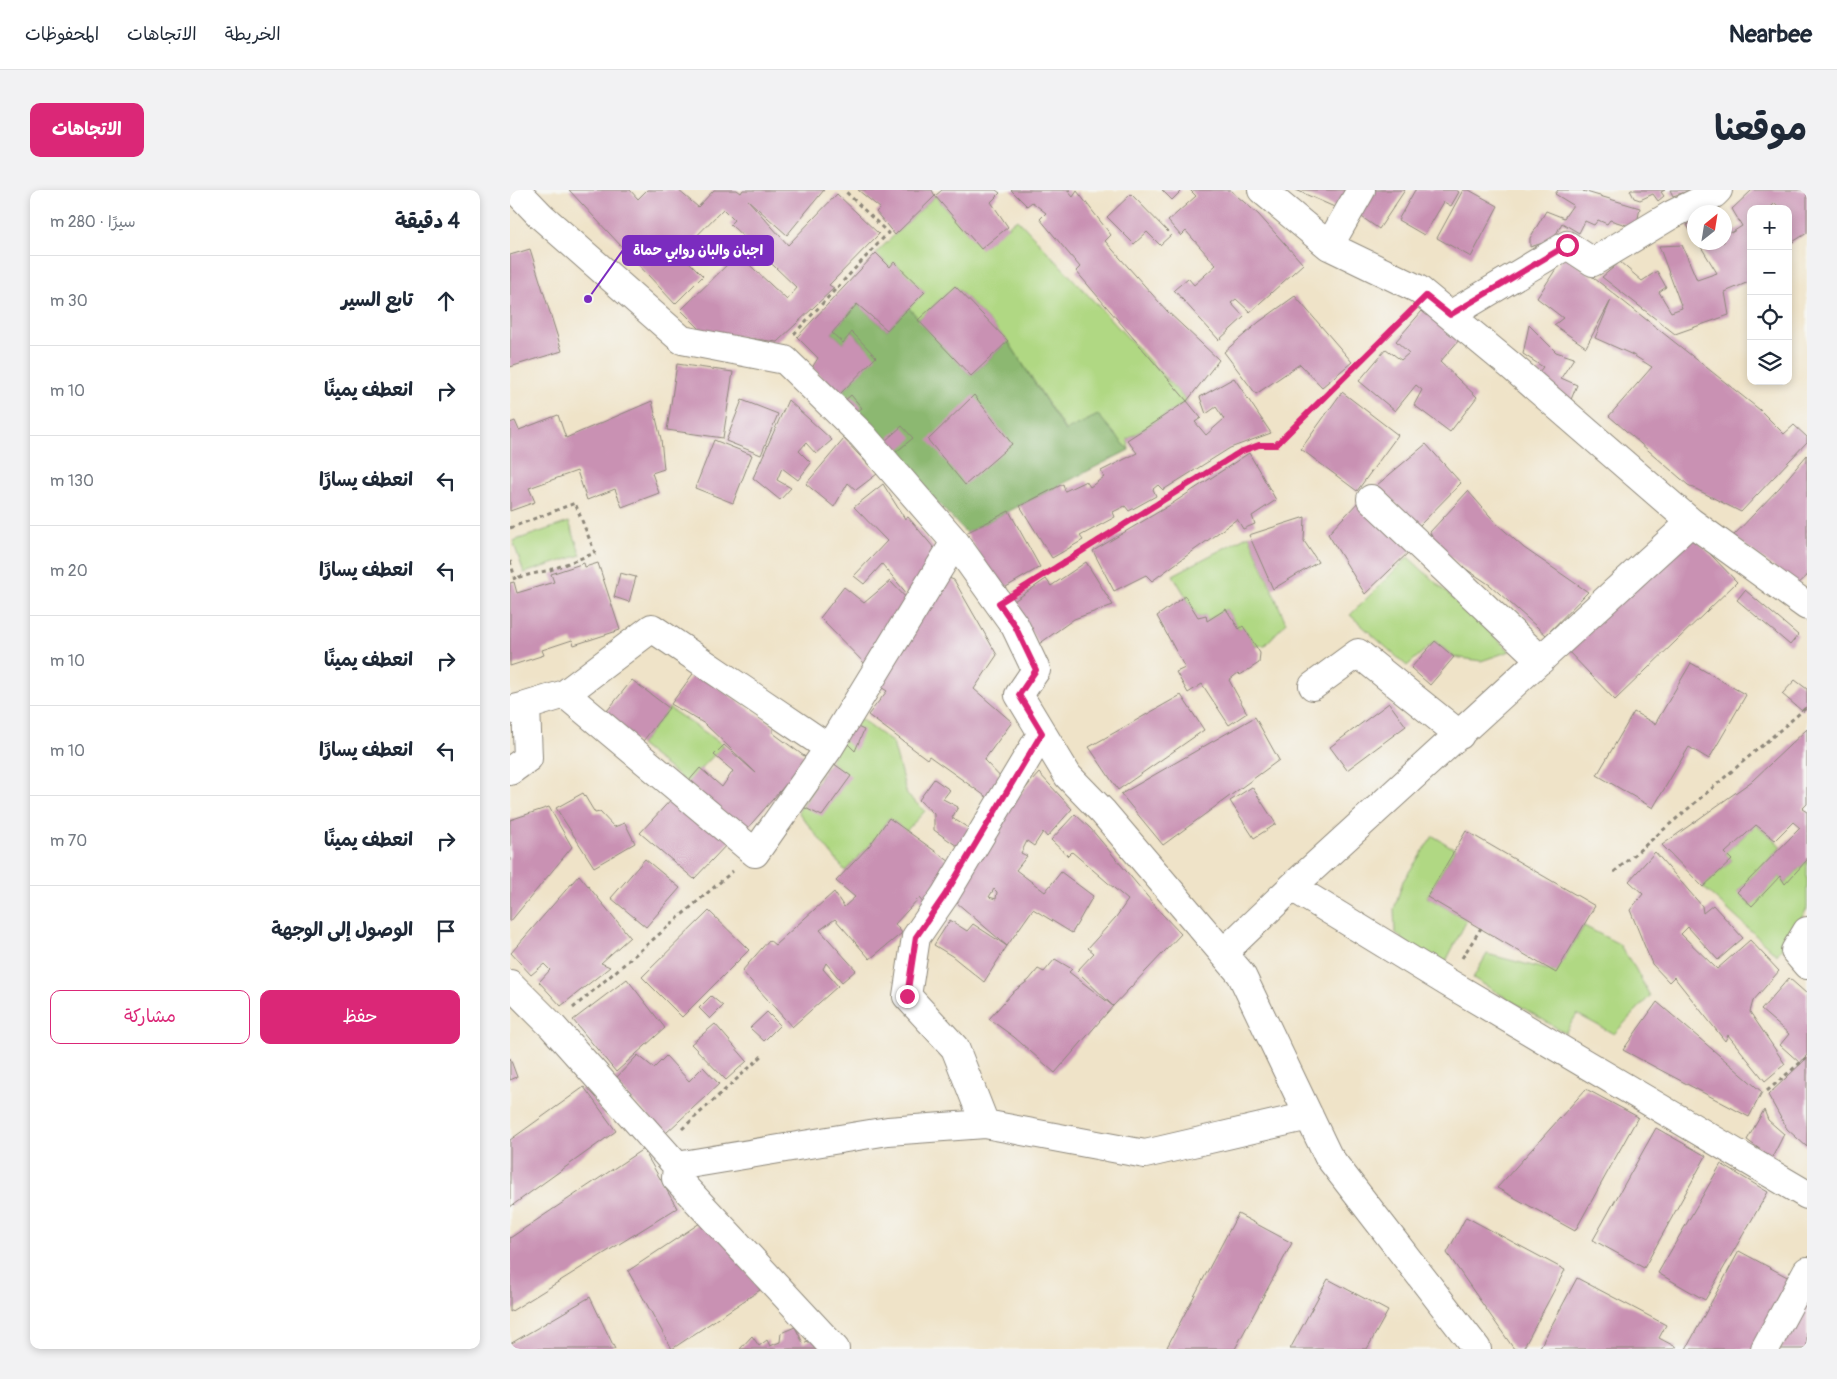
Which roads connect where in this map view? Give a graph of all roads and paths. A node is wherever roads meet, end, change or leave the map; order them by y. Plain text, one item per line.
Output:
1 (516, 190) edge
2 (844, 190) edge
3 (1262, 190) edge
4 (1361, 190) edge
5 (1718, 190) edge
6 (1329, 246) junction
7 (1426, 296) junction
8 (1450, 315) junction
9 (772, 357) junction
10 (1371, 499) dead end
11 (1691, 522) junction
12 (510, 528) edge
13 (955, 542) junction
14 (510, 561) edge
15 (514, 578) junction
16 (510, 580) edge
17 (999, 603) junction
18 (1807, 606) edge
19 (1541, 660) junction
20 (1312, 686) dead end
21 (565, 694) junction
22 (1807, 707) edge
23 (518, 708) edge
24 (1042, 733) junction
25 (1460, 734) junction
26 (829, 748) junction
27 (510, 771) edge
28 (755, 853) junction
29 (1614, 872) dead end
30 (1292, 886) junction
31 (1481, 928) dead end
32 (1807, 931) edge
33 (1223, 953) junction
34 (1807, 965) edge
35 (1447, 982) junction
36 (510, 984) edge
37 (552, 1026) junction
38 (762, 1056) dead end
39 (1807, 1057) edge
40 (1767, 1091) dead end
41 (1309, 1116) junction
42 (986, 1124) junction
43 (670, 1157) junction
44 (1807, 1195) edge
45 (1807, 1271) edge
46 (834, 1349) edge
47 (1477, 1349) edge
48 (1765, 1349) edge

1 - 9 street
2 - 9 path
3 - 6 street
4 - 6 street
5 - 8 street
6 - 7 street
7 - 8 street
7 - 17 path
8 - 11 street
9 - 13 street
10 - 19 street
11 - 18 street
11 - 19 street
12 - 15 path
13 - 17 street
13 - 26 street
14 - 15 path
15 - 16 path
17 - 24 street
19 - 25 street
20 - 25 street
21 - 23 street
21 - 26 street
21 - 28 street
22 - 29 path
23 - 27 street
24 - 33 street
24 - 42 street
25 - 30 street
26 - 28 street
28 - 37 path
30 - 33 street
30 - 35 street
31 - 35 path
32 - 34 street
33 - 41 street
35 - 44 street
36 - 37 street
37 - 43 street
38 - 43 path
39 - 40 path
41 - 42 street
41 - 47 street
42 - 43 street
43 - 46 street
45 - 48 street

